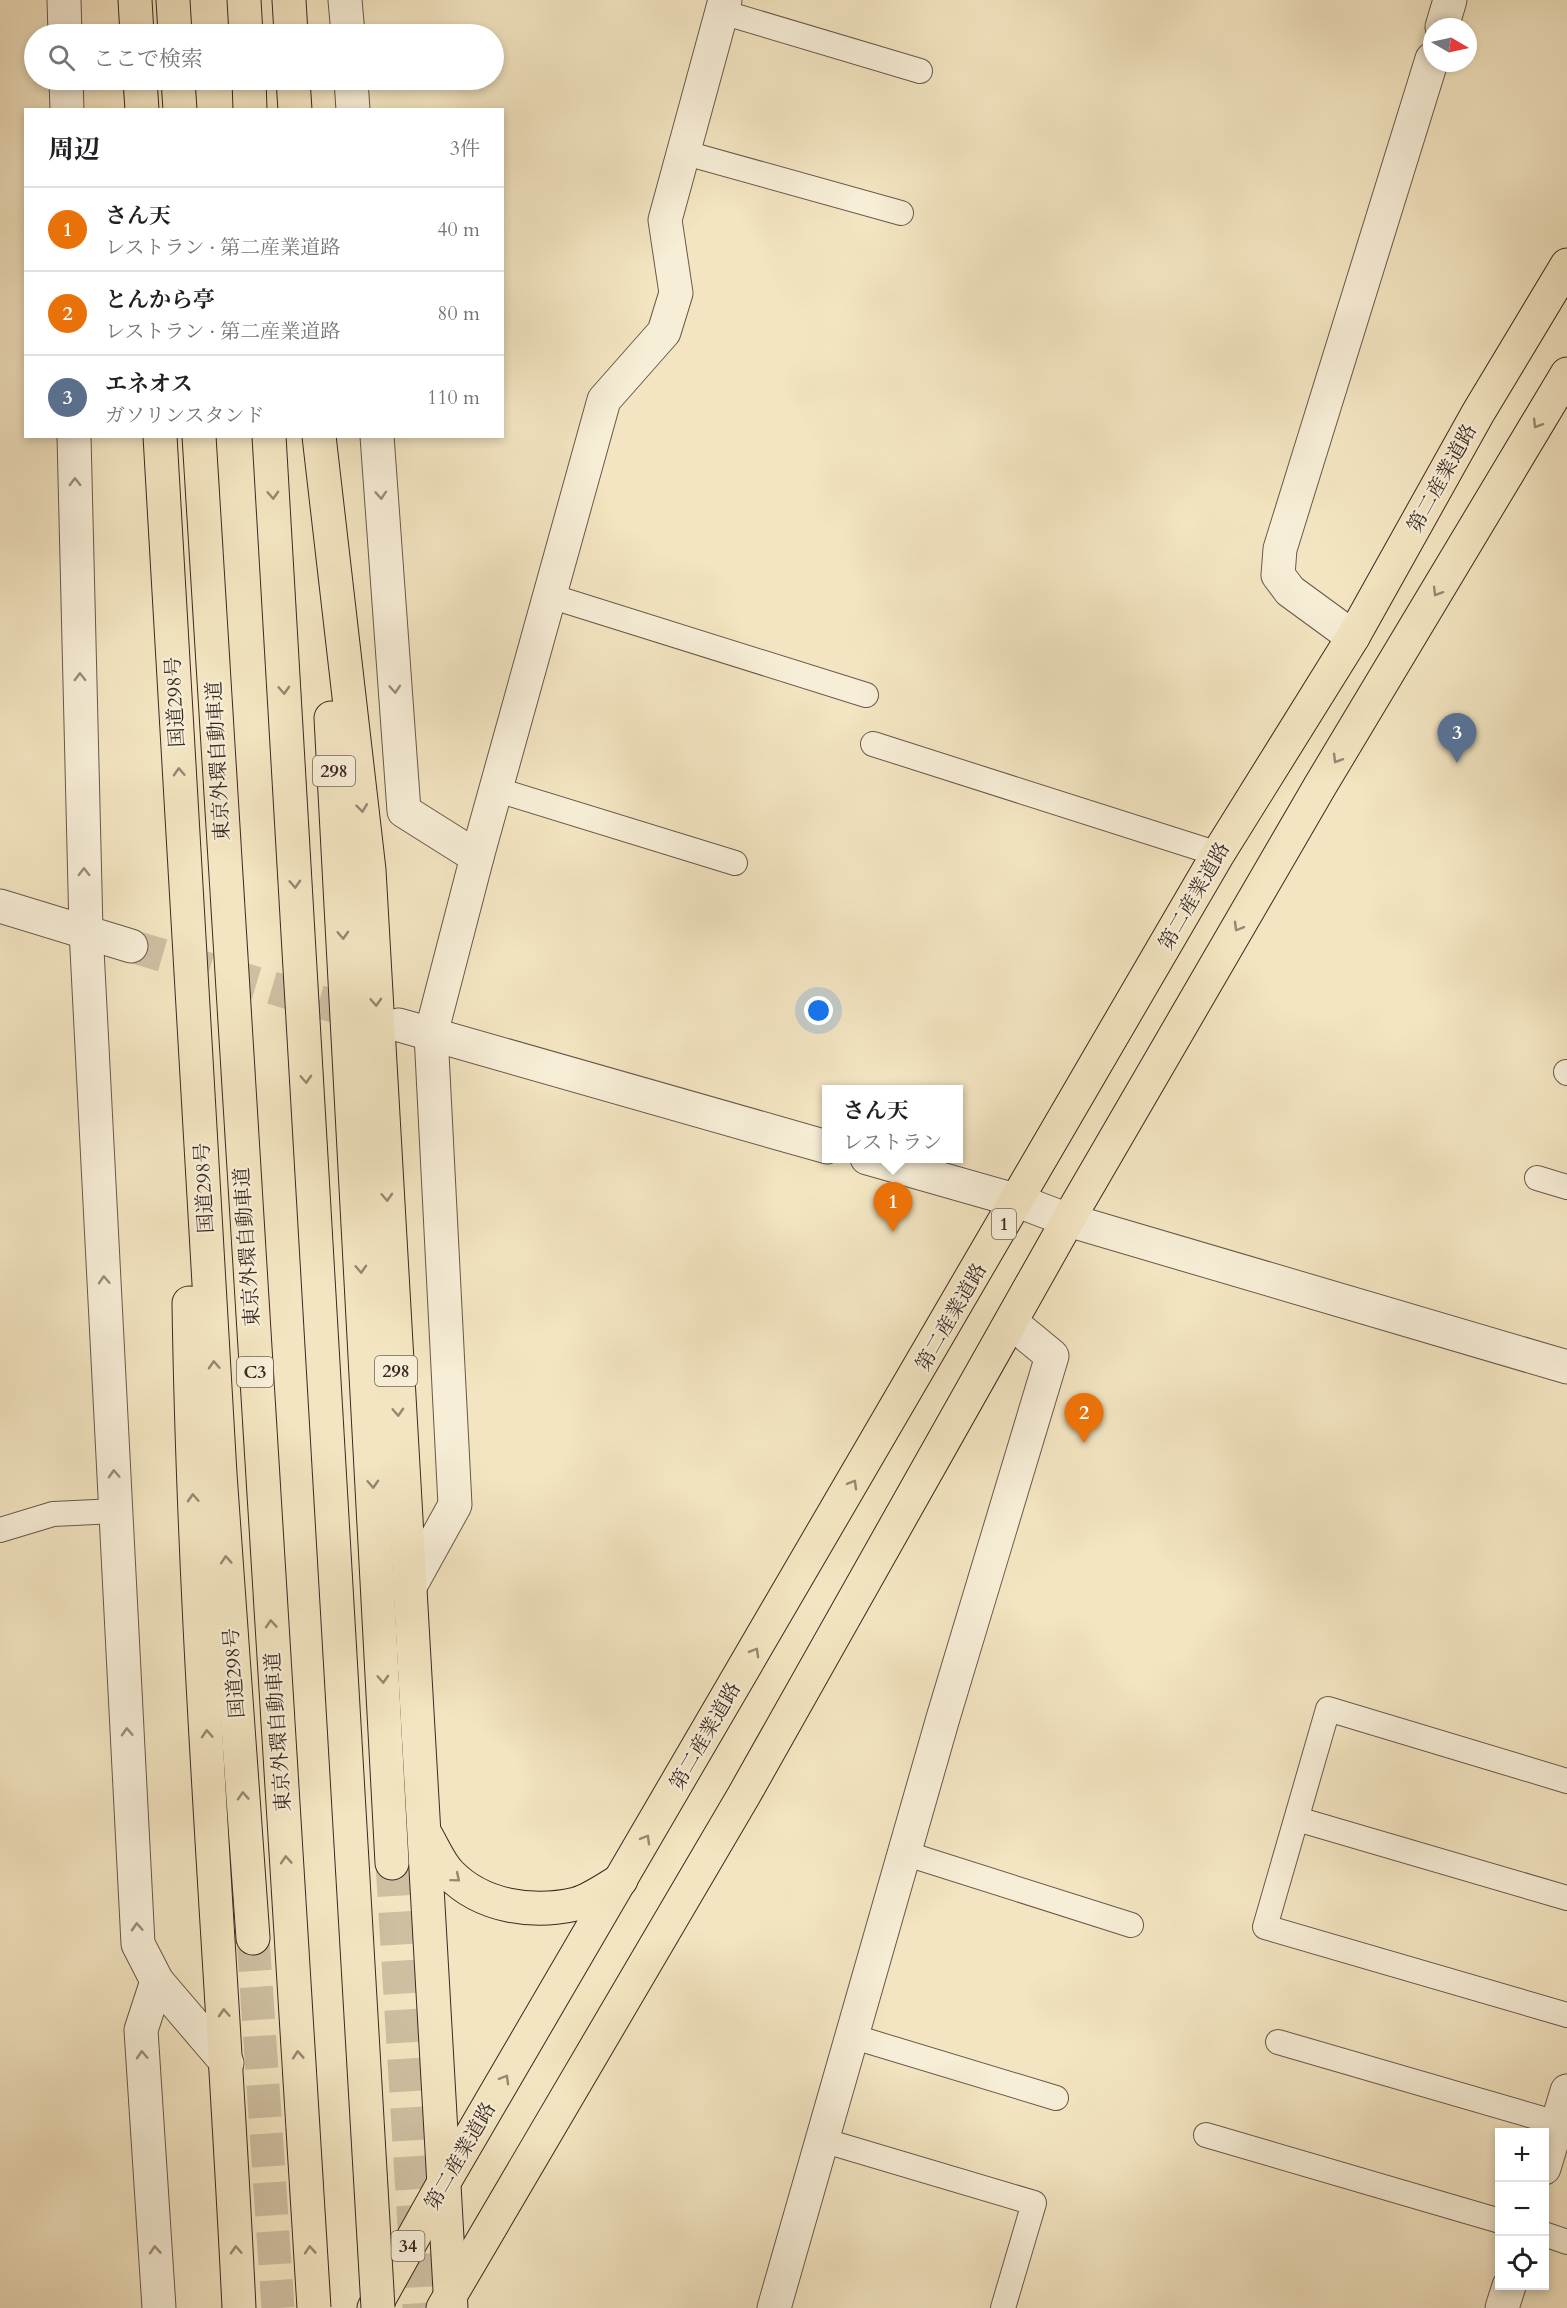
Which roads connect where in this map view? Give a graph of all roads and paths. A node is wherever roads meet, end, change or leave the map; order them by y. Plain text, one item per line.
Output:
1 (64, 0) edge
2 (135, 0) edge
3 (173, 0) edge
4 (244, 0) edge
5 (289, 0) edge
6 (345, 0) edge
7 (1450, 0) edge
8 (723, 6) edge
9 (1445, 18) edge
10 (65, 24) edge
11 (136, 24) edge
12 (174, 24) edge
13 (245, 24) edge
14 (290, 24) edge
15 (347, 24) edge
16 (920, 71) dead end
17 (1428, 72) edge
18 (66, 90) edge
19 (141, 90) edge
20 (179, 90) edge
21 (249, 90) edge
22 (294, 90) edge
23 (352, 90) edge
24 (67, 108) edge
25 (142, 108) edge
26 (180, 108) edge
27 (250, 108) edge
28 (295, 108) edge
29 (353, 108) edge
30 (682, 152) junction
31 (901, 213) dead end
32 (1567, 265) edge
33 (1567, 374) edge
34 (74, 438) edge
35 (160, 438) edge
36 (199, 438) edge
37 (269, 438) edge
38 (317, 438) edge
39 (317, 438) edge
40 (377, 438) edge
41 (550, 596) junction
42 (1353, 637) junction
43 (866, 695) dead end
44 (873, 744) dead end
45 (498, 790) junction
46 (182, 813) junction
47 (1218, 854) junction
48 (477, 857) junction
49 (735, 862) dead end
50 (0, 906) edge
51 (86, 930) junction
52 (131, 946) tunnel mouth
53 (399, 1025) tunnel mouth
54 (431, 1034) junction
55 (822, 1146) edge
56 (885, 1163) edge
57 (1537, 1178) dead end
58 (1567, 1187) edge
59 (1018, 1201) junction
60 (1068, 1220) junction
61 (1012, 1323) junction
62 (1567, 1367) edge
63 (116, 1511) junction
64 (0, 1530) edge
65 (408, 1590) junction
66 (1567, 1780) edge
67 (1297, 1819) junction
68 (423, 1831) junction
69 (904, 1853) junction
70 (392, 1863) tunnel mouth
71 (621, 1880) junction
72 (1567, 1898) edge
73 (1131, 1925) dead end
74 (253, 1938) tunnel mouth
75 (157, 1981) junction
76 (1567, 2015) edge
77 (851, 2036) junction
78 (1278, 2042) dead end
79 (227, 2063) junction
80 (1567, 2091) edge
81 (1056, 2098) dead end
82 (1563, 2125) edge
83 (1206, 2135) dead end
84 (822, 2140) junction
85 (1549, 2158) edge
86 (443, 2184) junction
87 (1495, 2220) edge
88 (1549, 2235) edge
89 (1567, 2242) edge
90 (1508, 2290) edge
91 (448, 2304) edge
92 (159, 2308) edge
93 (239, 2308) edge
94 (314, 2308) edge
95 (374, 2308) edge
96 (378, 2308) edge
97 (774, 2308) edge
98 (1003, 2308) edge
99 (1502, 2308) edge

1 - 10 street
2 - 11 main road
3 - 12 main road
4 - 13 main road
5 - 14 main road
6 - 15 street
7 - 9 street
8 - 16 lane
8 - 30 street
17 - 42 street
18 - 24 street
19 - 25 main road
20 - 26 main road
21 - 27 main road
22 - 28 main road
23 - 29 street
30 - 31 lane
30 - 41 street
32 - 42 main road, 第二産業道路 / 1
33 -> 60 main road
51 -> 34 street
46 -> 35 main road, 国道298号
94 -> 36 main road, 東京外環自動車道 / C3, bridge
37 -> 96 main road, bridge
38 -> 65 main road, 298
39 -> 70 main road, 298
40 -> 48 street
41 - 43 lane
41 - 45 street
42 - 47 main road, 第二産業道路 / 1
44 - 47 lane
45 - 48 street
45 - 49 lane
74 -> 46 main road, 国道298号
79 -> 46 main road
47 - 59 main road, 第二産業道路 / 1
48 - 54 street
50 - 51 street
51 - 52 street
63 -> 51 street
53 - 54 street
54 - 55 street
54 - 65 street
56 - 59 street
57 - 58 lane
59 - 60 street
71 -> 59 main road, 第二産業道路 / 1
60 - 61 main road
60 - 62 street
61 - 69 street
61 - 91 main road
63 - 64 lane
75 -> 63 street
65 - 68 main road, 298
66 - 67 lane
67 - 72 lane
67 - 76 lane
68 -> 71 main road
68 - 86 main road, 298
69 - 73 lane
69 - 77 street
86 -> 71 main road, 第二産業道路 / 1
75 - 79 street
92 -> 75 street
77 - 81 lane
77 - 84 street
78 - 82 lane
93 -> 79 main road
80 - 82 street
82 - 85 street
83 - 87 lane
84 - 97 street
84 - 98 lane
86 - 91 main road, 298
86 - 95 main road, 第二産業道路 / 34
88 - 89 lane
90 - 99 street

